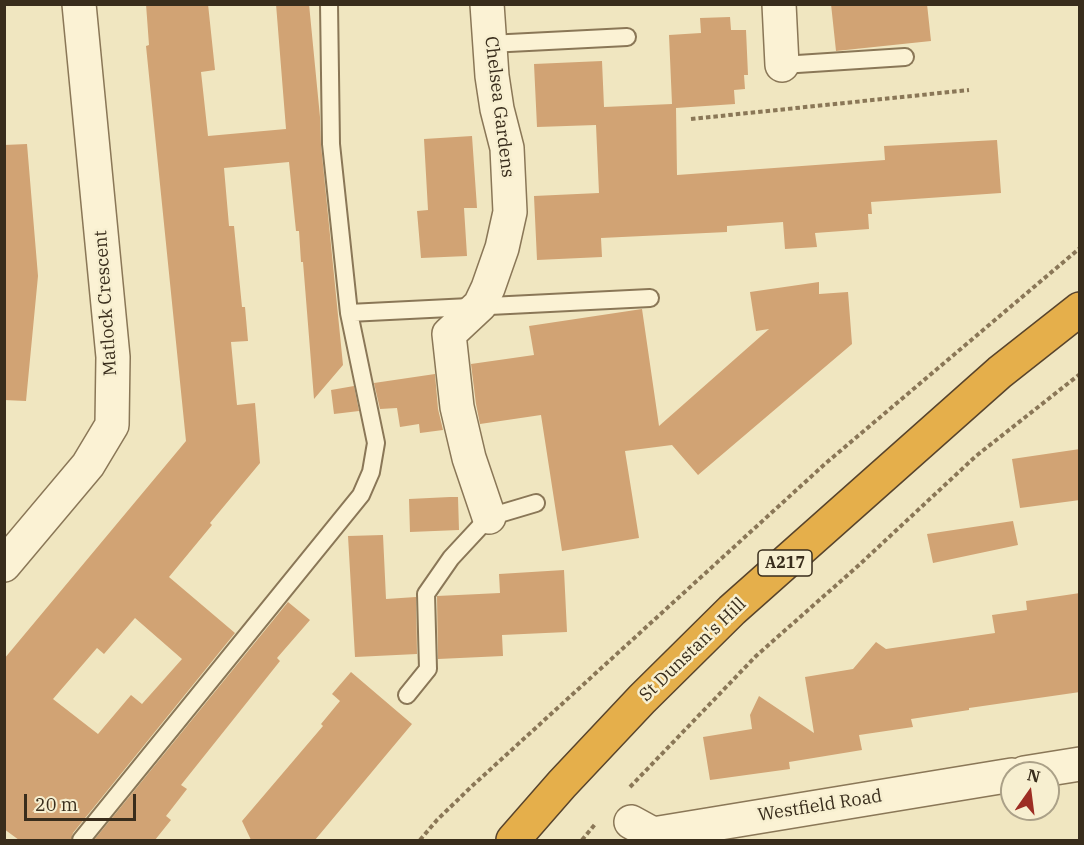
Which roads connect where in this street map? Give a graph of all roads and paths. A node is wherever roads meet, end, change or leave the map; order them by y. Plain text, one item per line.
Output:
1 (79, 4) edge
2 (329, 4) edge
3 (487, 4) edge
4 (779, 4) edge
5 (627, 37) dead end
6 (489, 44) junction
7 (905, 57) dead end
8 (782, 65) joint
9 (969, 90) dead end
10 (691, 119) dead end
11 (1080, 248) edge
12 (650, 298) dead end
13 (480, 305) junction
14 (1080, 309) edge
15 (349, 313) junction
16 (1080, 374) edge
17 (536, 503) dead end
18 (489, 517) junction
19 (4, 565) edge
20 (407, 695) dead end
21 (1080, 764) edge
22 (1060, 767) edge
23 (1000, 777) edge
24 (627, 789) dead end
25 (617, 819) joint
26 (81, 840) edge
27 (420, 840) edge
28 (513, 840) edge
29 (582, 840) edge

1 - 19 street, Matlock Crescent
2 - 15 lane
3 - 6 street, Chelsea Gardens
4 - 8 street
5 - 6 lane
6 - 13 street, Chelsea Gardens
7 - 8 lane
9 - 10 path
11 - 27 path
12 - 13 lane
13 - 15 lane
13 - 18 street, Chelsea Gardens
14 - 28 highway, St Dunstan's Hill / A217
15 - 26 lane
16 - 24 path
17 - 18 lane
18 - 20 lane
21 - 22 street
23 - 25 street, Westfield Road
25 - 29 path

